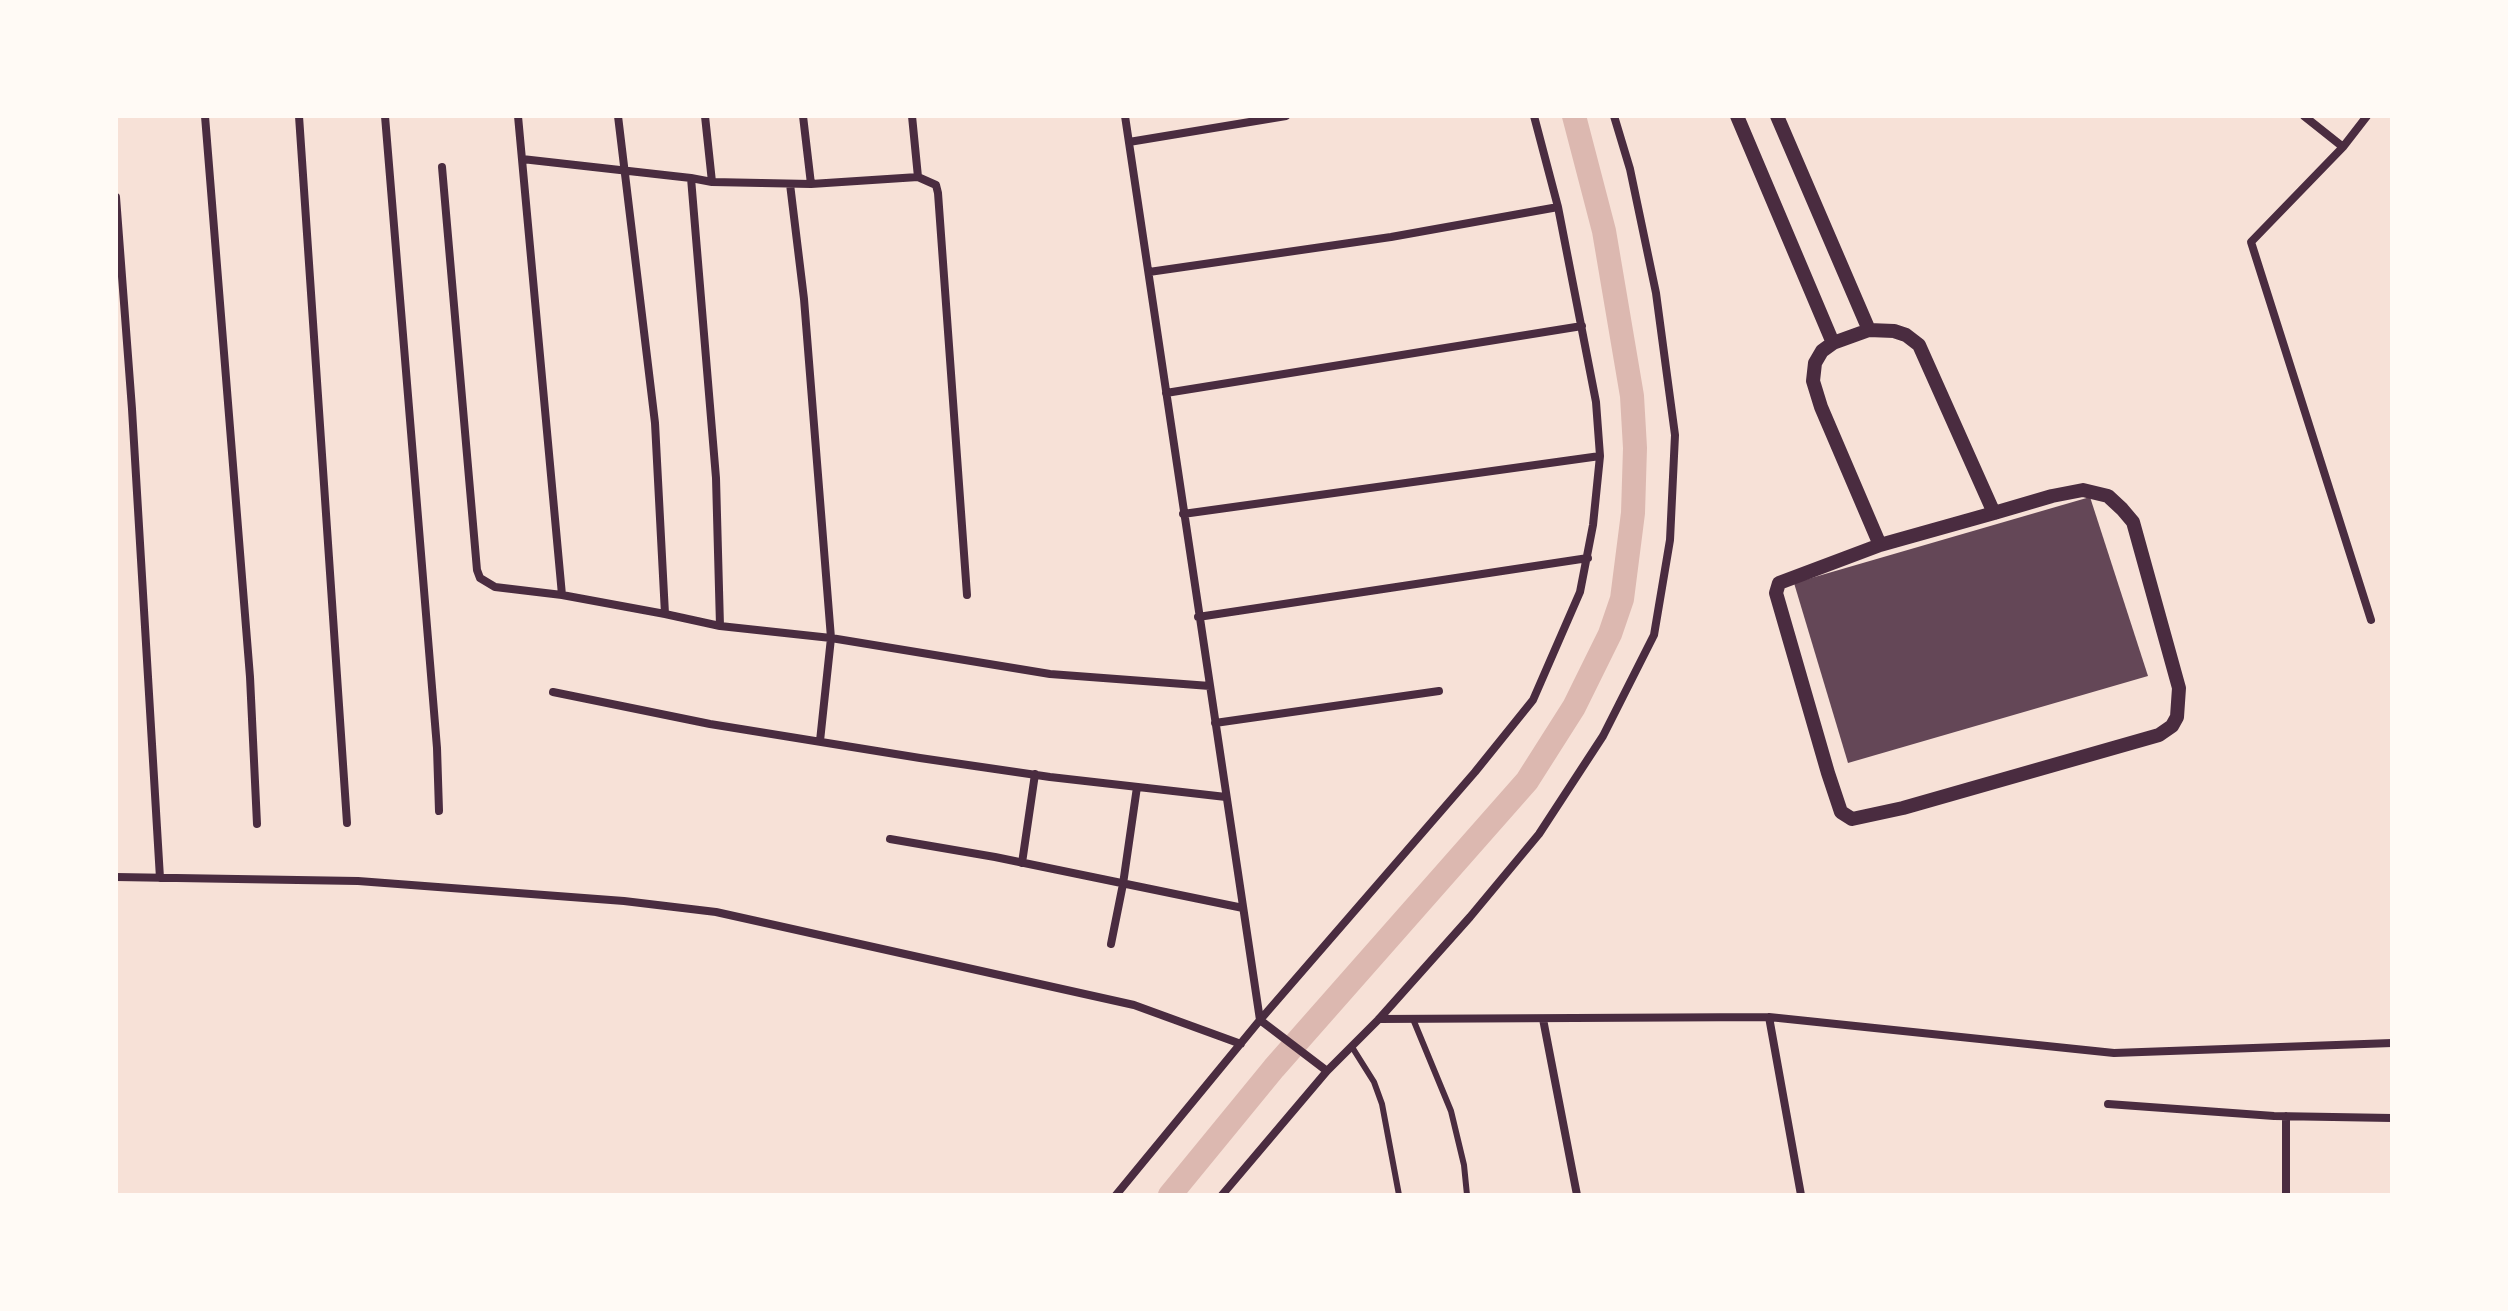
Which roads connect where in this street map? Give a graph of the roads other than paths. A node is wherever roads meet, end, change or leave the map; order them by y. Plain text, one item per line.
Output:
1 (205, 116) edge
2 (299, 116) edge
3 (385, 116) edge
4 (518, 116) edge
5 (618, 116) edge
6 (705, 116) edge
7 (803, 116) edge
8 (912, 116) edge
9 (1125, 116) edge
10 (1286, 116) edge
11 (1534, 116) edge
12 (1614, 116) edge
13 (1737, 116) edge
14 (1777, 116) edge
15 (2304, 116) edge
16 (2367, 116) edge
17 (1129, 142) junction
18 (2343, 147) junction
19 (522, 159) junction
20 (442, 167) dead end
21 (624, 170) junction
22 (918, 177) junction
23 (691, 178) junction
24 (712, 182) junction
25 (790, 184) junction
26 (811, 184) junction
27 (116, 197) edge
28 (1558, 207) junction
29 (1149, 272) junction
30 (1582, 326) junction
31 (1869, 330) junction
32 (1833, 343) junction
33 (1166, 393) junction
34 (1600, 456) junction
35 (1994, 513) junction
36 (1183, 514) junction
37 (1880, 545) junction
38 (1588, 558) junction
39 (562, 595) junction
40 (967, 595) dead end
41 (665, 614) junction
42 (1198, 617) junction
43 (2371, 620) dead end
44 (720, 626) junction
45 (831, 638) junction
46 (1210, 686) junction
47 (1439, 691) dead end
48 (553, 692) dead end
49 (1215, 723) junction
50 (820, 741) junction
51 (1035, 774) junction
52 (1137, 787) junction
53 (1226, 797) junction
54 (439, 811) dead end
55 (347, 823) dead end
56 (257, 824) dead end
57 (890, 839) dead end
58 (1022, 863) junction
59 (116, 877) edge
60 (160, 878) junction
61 (1123, 884) junction
62 (1243, 908) junction
63 (1111, 944) dead end
64 (1769, 1017) junction
65 (1379, 1019) junction
66 (1413, 1019) junction
67 (1543, 1019) junction
68 (1260, 1020) junction
69 (2392, 1043) edge
70 (1241, 1044) junction
71 (1352, 1047) junction
72 (1327, 1071) junction
73 (2108, 1104) dead end
74 (2286, 1116) junction
75 (2392, 1118) edge
76 (1116, 1195) edge
77 (1222, 1195) edge
78 (1399, 1195) edge
79 (1467, 1195) edge
80 (1577, 1195) edge
81 (1801, 1195) edge
82 (2286, 1195) edge

1 - 56 street
2 - 55 street
3 - 54 street
4 - 19 street
5 - 21 street
6 - 24 street
7 - 26 street
8 - 22 street
9 - 17 street
10 - 17 street
11 - 28 street
12 - 65 street
13 - 32 street
14 - 31 street
15 - 18 street
16 - 18 street
17 - 29 street
18 - 43 street
19 - 21 street
19 - 39 street
20 - 39 street
21 - 23 street
21 - 41 street
22 - 26 street
22 - 40 street
23 - 24 street
23 - 44 street
24 - 25 street
25 - 26 street
25 - 45 street
27 - 60 street
28 - 29 street
28 - 30 street
29 - 33 street
30 - 33 street
30 - 34 street
31 - 32 street
31 - 35 street
32 - 37 street
33 - 36 street
34 - 36 street
34 - 38 street
35 - 37 street
35 - 37 street
36 - 42 street
38 - 42 street
38 - 68 street
39 - 41 street
41 - 44 street
42 - 46 street
44 - 45 street
45 - 46 street
45 - 50 street
46 - 49 street
47 - 49 street
48 - 50 street
49 - 53 street
50 - 51 street
51 - 52 street
51 - 58 street
52 - 53 street
52 - 61 street
53 - 62 street
57 - 58 street
58 - 61 street
59 - 60 street
60 - 70 street
61 - 62 street
61 - 63 street
62 - 68 street
64 - 67 street
64 - 69 street
64 - 81 street
65 - 66 street
65 - 71 street
66 - 67 street
66 - 79 lane
67 - 80 street
68 - 70 street
68 - 72 street
70 - 76 street
71 - 72 street
71 - 78 lane
72 - 77 street
73 - 74 street
74 - 75 street
74 - 82 street

